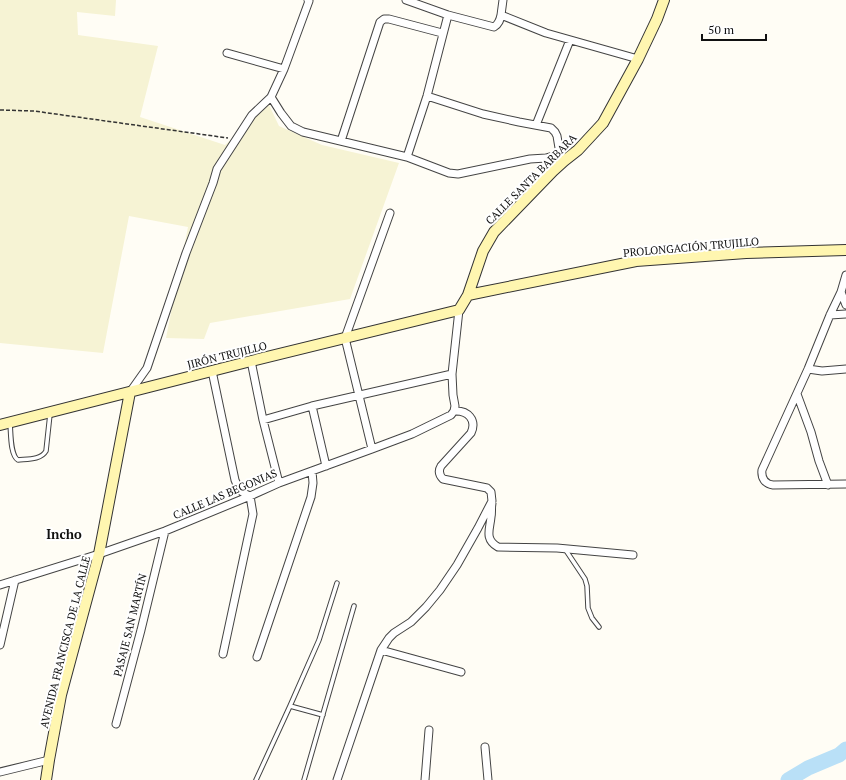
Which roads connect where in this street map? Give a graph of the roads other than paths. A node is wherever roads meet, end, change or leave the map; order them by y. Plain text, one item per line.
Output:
1 (309, 0) edge
2 (406, 0) edge
3 (503, 0) edge
4 (664, 0) edge
5 (448, 15) junction
6 (501, 15) junction
7 (442, 33) junction
8 (570, 40) junction
9 (227, 53) dead end
10 (638, 60) junction
11 (284, 69) junction
12 (427, 96) junction
13 (271, 97) junction
14 (536, 125) junction
15 (341, 141) junction
16 (407, 156) junction
17 (562, 157) junction
18 (546, 158) junction
19 (553, 171) junction
20 (390, 213) dead end
21 (846, 250) edge
22 (846, 275) edge
23 (841, 292) junction
24 (468, 295) junction
25 (846, 305) edge
26 (459, 310) junction
27 (846, 314) edge
28 (830, 315) junction
29 (345, 338) junction
30 (251, 361) junction
31 (808, 369) junction
32 (846, 369) edge
33 (212, 371) junction
34 (452, 374) junction
35 (130, 392) junction
36 (797, 394) junction
37 (359, 395) junction
38 (312, 406) junction
39 (454, 411) junction
40 (50, 412) junction
41 (264, 420) junction
42 (5, 424) edge
43 (372, 449) junction
44 (326, 466) junction
45 (312, 471) junction
46 (279, 483) junction
47 (846, 484) edge
48 (828, 485) junction
49 (250, 496) junction
50 (492, 501) junction
51 (165, 531) junction
52 (564, 548) junction
53 (99, 554) junction
54 (633, 555) dead end
55 (15, 580) junction
56 (337, 583) dead end
57 (0, 585) edge
58 (354, 606) dead end
59 (599, 626) dead end
60 (0, 645) edge
61 (381, 650) junction
62 (223, 654) dead end
63 (257, 657) dead end
64 (461, 672) dead end
65 (290, 706) junction
66 (323, 715) junction
67 (116, 724) dead end
68 (429, 730) dead end
69 (485, 747) dead end
70 (48, 760) junction
71 (0, 772) edge
72 (46, 780) edge
73 (256, 780) edge
74 (304, 780) edge
75 (337, 780) edge
76 (425, 780) edge
77 (488, 780) edge

1 - 11 street
2 - 5 street
3 - 6 street
4 - 10 street, CALLE SANTA BARBARA
5 - 6 street
5 - 7 street
6 - 8 street
7 - 12 street
7 - 15 street
8 - 10 street
8 - 14 street
9 - 11 street
10 - 17 street, CALLE SANTA BARBARA
11 - 13 street
12 - 14 street
12 - 16 street
13 - 15 street
13 - 35 street
14 - 17 street
15 - 16 street
16 - 18 street
17 - 18 street
17 - 19 street, CALLE SANTA BARBARA
18 - 19 street
19 - 24 street, CALLE SANTA BARBARA
20 - 29 street
21 - 24 street, PROLONGACIÓN TRUJILLO
22 - 23 street
23 - 25 street
23 - 28 street
24 - 26 street, CALLE SANTA BARBARA
26 - 29 street, JIRÓN TRUJILLO
26 - 34 street, CALLE SANTA BARBARA
27 - 28 street
28 - 31 street
29 - 30 street, JIRÓN TRUJILLO
29 - 37 street
30 - 33 street, JIRÓN TRUJILLO
30 - 41 street
31 - 32 street
31 - 36 street
33 - 35 street, JIRÓN TRUJILLO
33 - 49 street
34 - 37 street
34 - 39 street, CALLE SANTA BARBARA
35 - 40 street, JIRÓN TRUJILLO
35 - 53 street, AVENIDA FRANCISCA DE LA CALLE
36 - 48 street
36 - 48 street
37 - 38 street
37 - 43 street
38 - 41 street
38 - 44 street
39 - 43 street, CALLE LAS BEGONIAS
39 - 50 street
40 - 42 street, JIRÓN TRUJILLO
40 - 42 lane
41 - 46 street
43 - 44 street, CALLE LAS BEGONIAS
44 - 45 street, CALLE LAS BEGONIAS
45 - 46 street, CALLE LAS BEGONIAS
45 - 63 street
46 - 49 street, CALLE LAS BEGONIAS
47 - 48 street
49 - 51 street, CALLE LAS BEGONIAS
49 - 62 street
50 - 52 street
50 - 61 street
51 - 53 street, CALLE LAS BEGONIAS
51 - 67 street, PASAJE SAN MARTÍN
52 - 54 street
52 - 59 lane
53 - 55 street, CALLE LAS BEGONIAS
53 - 70 street, AVENIDA FRANCISCA DE LA CALLE
55 - 57 street, CALLE LAS BEGONIAS
55 - 60 street
56 - 65 lane
58 - 66 lane
61 - 64 street
61 - 75 street
65 - 66 lane
65 - 73 lane
66 - 74 lane
68 - 76 street
69 - 77 street
70 - 71 street
70 - 72 street, AVENIDA FRANCISCA DE LA CALLE

